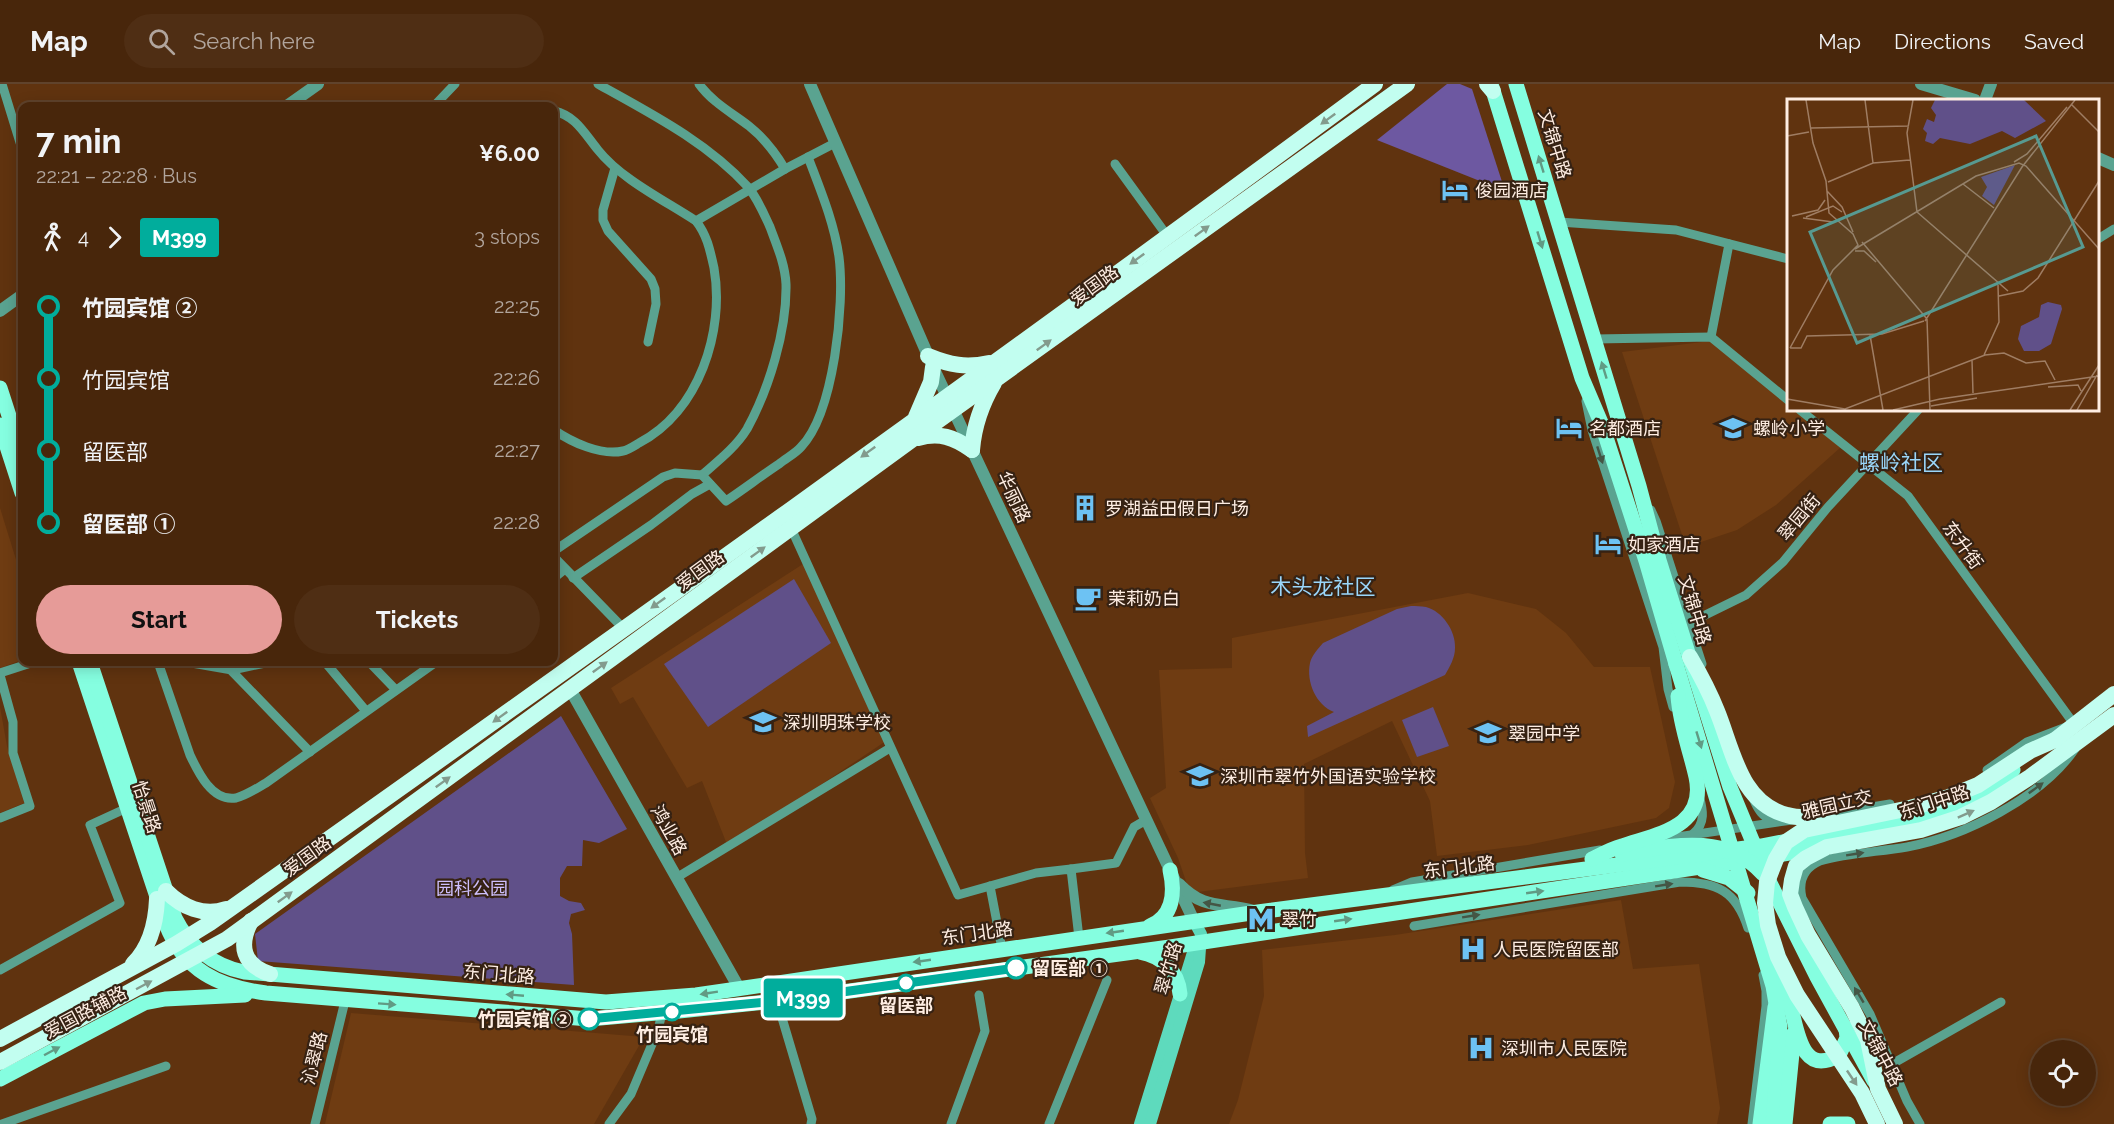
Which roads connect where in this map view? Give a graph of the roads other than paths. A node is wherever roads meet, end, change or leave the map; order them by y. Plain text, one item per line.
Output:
1 (2, 84) edge
2 (318, 84) edge
3 (455, 84) edge
4 (598, 84) edge
5 (699, 84) edge
6 (810, 84) edge
7 (1375, 84) edge
8 (1407, 84) edge
9 (1516, 84) edge
10 (1921, 84) edge
11 (1990, 84) edge
12 (1491, 86) edge
13 (1972, 99) edge
14 (1985, 99) edge
15 (3, 100) edge
16 (293, 102) edge
17 (438, 102) edge
18 (558, 112) edge
19 (18, 139) edge
20 (835, 143) junction
21 (808, 157) junction
22 (2099, 159) edge
23 (1115, 164) dead end
24 (2114, 165) edge
25 (615, 168) junction
26 (785, 168) junction
27 (749, 189) junction
28 (696, 221) junction
29 (1559, 222) junction
30 (2114, 229) edge
31 (1168, 237) junction
32 (2099, 238) edge
33 (1729, 244) junction
34 (1787, 259) edge
35 (18, 298) edge
36 (0, 311) edge
37 (1711, 337) junction
38 (1595, 339) junction
39 (648, 342) dead end
40 (931, 362) junction
41 (993, 363) junction
42 (1581, 378) junction
43 (996, 379) junction
44 (0, 388) edge
45 (1787, 399) edge
46 (950, 403) junction
47 (1801, 411) edge
48 (1917, 411) edge
49 (915, 418) junction
50 (0, 425) edge
51 (558, 433) edge
52 (914, 439) junction
53 (18, 444) edge
54 (972, 450) junction
55 (1868, 465) junction
56 (702, 475) junction
57 (18, 481) edge
58 (710, 484) junction
59 (1639, 486) junction
60 (791, 528) junction
61 (558, 548) edge
62 (1652, 559) junction
63 (558, 561) edge
64 (565, 569) junction
65 (558, 575) edge
66 (573, 578) junction
67 (1689, 623) junction
68 (623, 628) junction
69 (1683, 660) junction
70 (23, 666) edge
71 (80, 666) edge
72 (91, 666) edge
73 (159, 666) edge
74 (209, 666) edge
75 (228, 666) edge
76 (251, 666) edge
77 (328, 666) edge
78 (373, 666) edge
79 (422, 666) edge
80 (430, 666) edge
81 (425, 669) junction
82 (232, 670) junction
83 (0, 674) edge
84 (570, 689) junction
85 (396, 690) junction
86 (2114, 694) edge
87 (366, 711) junction
88 (2114, 715) edge
89 (2078, 731) junction
90 (2055, 740) junction
91 (890, 748) junction
92 (310, 752) junction
93 (127, 808) junction
94 (1889, 812) junction
95 (0, 818) edge
96 (1146, 820) junction
97 (1774, 822) junction
98 (1693, 834) junction
99 (1761, 846) joint
100 (1827, 847) junction
101 (1594, 855) junction
102 (1740, 861) joint
103 (1071, 868) junction
104 (1697, 868) junction
105 (1172, 875) junction
106 (676, 878) junction
107 (1500, 881) junction
108 (1768, 881) junction
109 (990, 886) junction
110 (162, 895) junction
111 (1375, 897) junction
112 (233, 907) junction
113 (1258, 912) junction
114 (251, 921) junction
115 (1194, 921) junction
116 (1414, 926) dead end
117 (1147, 928) junction
118 (1079, 938) junction
119 (181, 941) junction
120 (1199, 942) junction
121 (1002, 949) junction
122 (1137, 951) junction
123 (195, 957) junction
124 (1776, 959) junction
125 (0, 970) edge
126 (125, 970) junction
127 (270, 974) junction
128 (1107, 980) dead end
129 (739, 988) junction
130 (266, 993) junction
131 (1180, 994) junction
132 (979, 995) dead end
133 (345, 1001) junction
134 (777, 1001) junction
135 (2001, 1002) dead end
136 (662, 1013) junction
137 (1787, 1022) junction
138 (1846, 1028) junction
139 (0, 1039) edge
140 (0, 1062) edge
141 (1892, 1064) junction
142 (165, 1066) dead end
143 (0, 1079) edge
144 (1878, 1089) junction
145 (1895, 1123) edge
146 (2, 1124) edge
147 (315, 1124) edge
148 (609, 1124) edge
149 (811, 1124) edge
150 (951, 1124) edge
151 (1049, 1124) edge
152 (1140, 1124) edge
153 (1150, 1124) edge
154 (1752, 1124) edge
155 (1760, 1124) edge
156 (1773, 1124) edge
157 (1785, 1124) edge
158 (1830, 1124) edge
159 (1848, 1124) edge
160 (1877, 1124) edge
161 (1920, 1124) edge

1 - 15 street
2 - 16 street
3 - 17 street
4 - 27 street
5 - 26 street
6 - 20 street, 华丽路
7 -> 31 highway, 爱国路
43 -> 8 highway, 爱国路
29 -> 9 main road, 文锦中路
10 - 13 street
11 - 14 street
12 -> 42 main road, 文锦中路
15 - 19 street
18 - 25 street
20 - 21 street
20 - 40 street, 华丽路
21 - 26 street
21 - 58 street
22 - 24 street
23 - 31 street
25 - 28 street
25 - 39 street
26 - 27 street
27 - 28 street
27 - 56 street
28 - 51 street
29 - 33 street
29 - 38 main road, 文锦中路
30 - 32 street
31 -> 41 highway, 爱国路
33 - 34 street
33 - 37 street
35 - 36 street
37 - 38 street
37 - 45 street
59 -> 38 main road, 文锦中路
40 - 41 highway
40 - 46 street, 华丽路
40 - 49 highway
41 - 46 highway, 爱国路
42 - 62 main road, 文锦中路
42 -> 98 street
43 - 46 highway, 爱国路
43 - 54 highway
44 - 53 main road
46 - 49 highway, 爱国路
46 - 52 highway, 爱国路
46 - 54 street, 华丽路
47 - 55 street, 东升街
48 - 55 street, 翠园街
49 -> 68 highway, 爱国路
50 - 57 main road
52 - 54 highway
52 - 60 highway, 爱国路
54 - 96 street, 华丽路
55 - 67 street, 翠园街
55 - 89 street, 东升街
56 - 58 street
56 - 61 street
58 - 66 street
59 - 62 main road, 文锦中路
59 - 67 street
84 -> 60 highway, 爱国路
60 - 91 street
62 - 69 main road, 文锦中路, bridge
63 - 64 street
64 - 65 street
64 - 66 street
66 - 68 street
67 - 97 street
68 -> 112 highway, 爱国路
69 - 94 highway, bridge
69 - 101 main road, bridge
69 - 108 main road, 文锦中路, bridge
69 -> 137 main road, 文锦中路, bridge
70 - 83 street
71 - 93 main road, 怡景路
72 - 110 main road, 怡景路
73 - 92 street
74 - 82 street
75 - 82 street
76 - 82 street
77 - 87 street
78 - 85 street
79 - 81 street
80 - 81 street
81 - 85 street
82 - 92 street
83 - 95 street
84 - 106 street, 鸿业路
114 -> 84 highway, 爱国路
85 - 87 street
86 - 89 highway, 东门中路
87 - 92 street
88 - 89 highway, 东门中路
89 - 90 highway, 东门中路
89 - 97 street
100 -> 89 highway, 东门中路
141 -> 89 street
90 - 94 highway, 雅园立交, bridge
90 - 99 main road, 东门中路
91 - 106 street
91 - 109 street
93 - 110 main road, 怡景路
93 - 125 street
94 - 124 highway, 雅园立交, bridge
96 - 103 street
96 - 105 street, 华丽路
97 - 98 street
98 - 101 street
99 - 107 main road, 东门北路
100 - 102 main road, 东门中路
100 - 144 highway
101 - 107 main road
101 - 108 main road, bridge
101 - 111 street
102 - 104 main road, 东门北路
103 - 109 street
103 - 118 street
120 -> 104 main road, 东门北路
104 - 124 main road
113 -> 105 street
105 - 115 street, 华丽路
105 - 117 main road
106 - 129 street, 鸿业路
107 - 111 main road, 东门北路
108 - 138 main road, 文锦中路
109 - 121 street
110 - 112 highway
110 - 119 main road, 怡景路
110 - 126 highway
111 - 113 main road, 东门北路
112 - 119 highway, 爱国路
113 - 115 main road, 东门北路
114 - 123 highway, 爱国路
114 - 127 highway
115 - 117 main road, 东门北路
115 - 120 main road, 翠竹路
116 -> 154 street
117 -> 118 main road, 东门北路
118 - 121 main road, 东门北路
119 - 123 main road, 怡景路
119 - 126 highway, 爱国路
120 - 122 main road, 东门北路
120 - 131 main road, 翠竹路
120 - 153 main road, 翠竹路
121 -> 129 main road, 东门北路
122 - 131 main road
122 - 134 main road, 东门北路
123 - 127 main road, 东门北路
123 - 130 main road, 东门北路
140 -> 123 highway, 爱国路
124 - 137 main road, bridge
124 - 155 main road
124 -> 160 highway, 雅园立交, bridge
126 - 139 highway, 爱国路
129 -> 127 main road, 东门北路
128 - 151 street
130 - 133 main road, 东门北路
143 -> 130 main road, 爱国路辅路
131 - 152 main road, 翠竹路
132 - 150 street
133 -> 136 main road, 东门北路
133 - 147 street, 沁翠路
134 - 136 main road, 东门北路
134 - 149 street
135 - 141 street
136 - 148 street
137 - 138 main road
137 - 156 main road, 文锦中路
137 - 157 main road
138 - 144 main road, 文锦中路
141 - 161 street
142 - 146 street
144 - 145 highway, 文锦中路
158 - 159 main road

